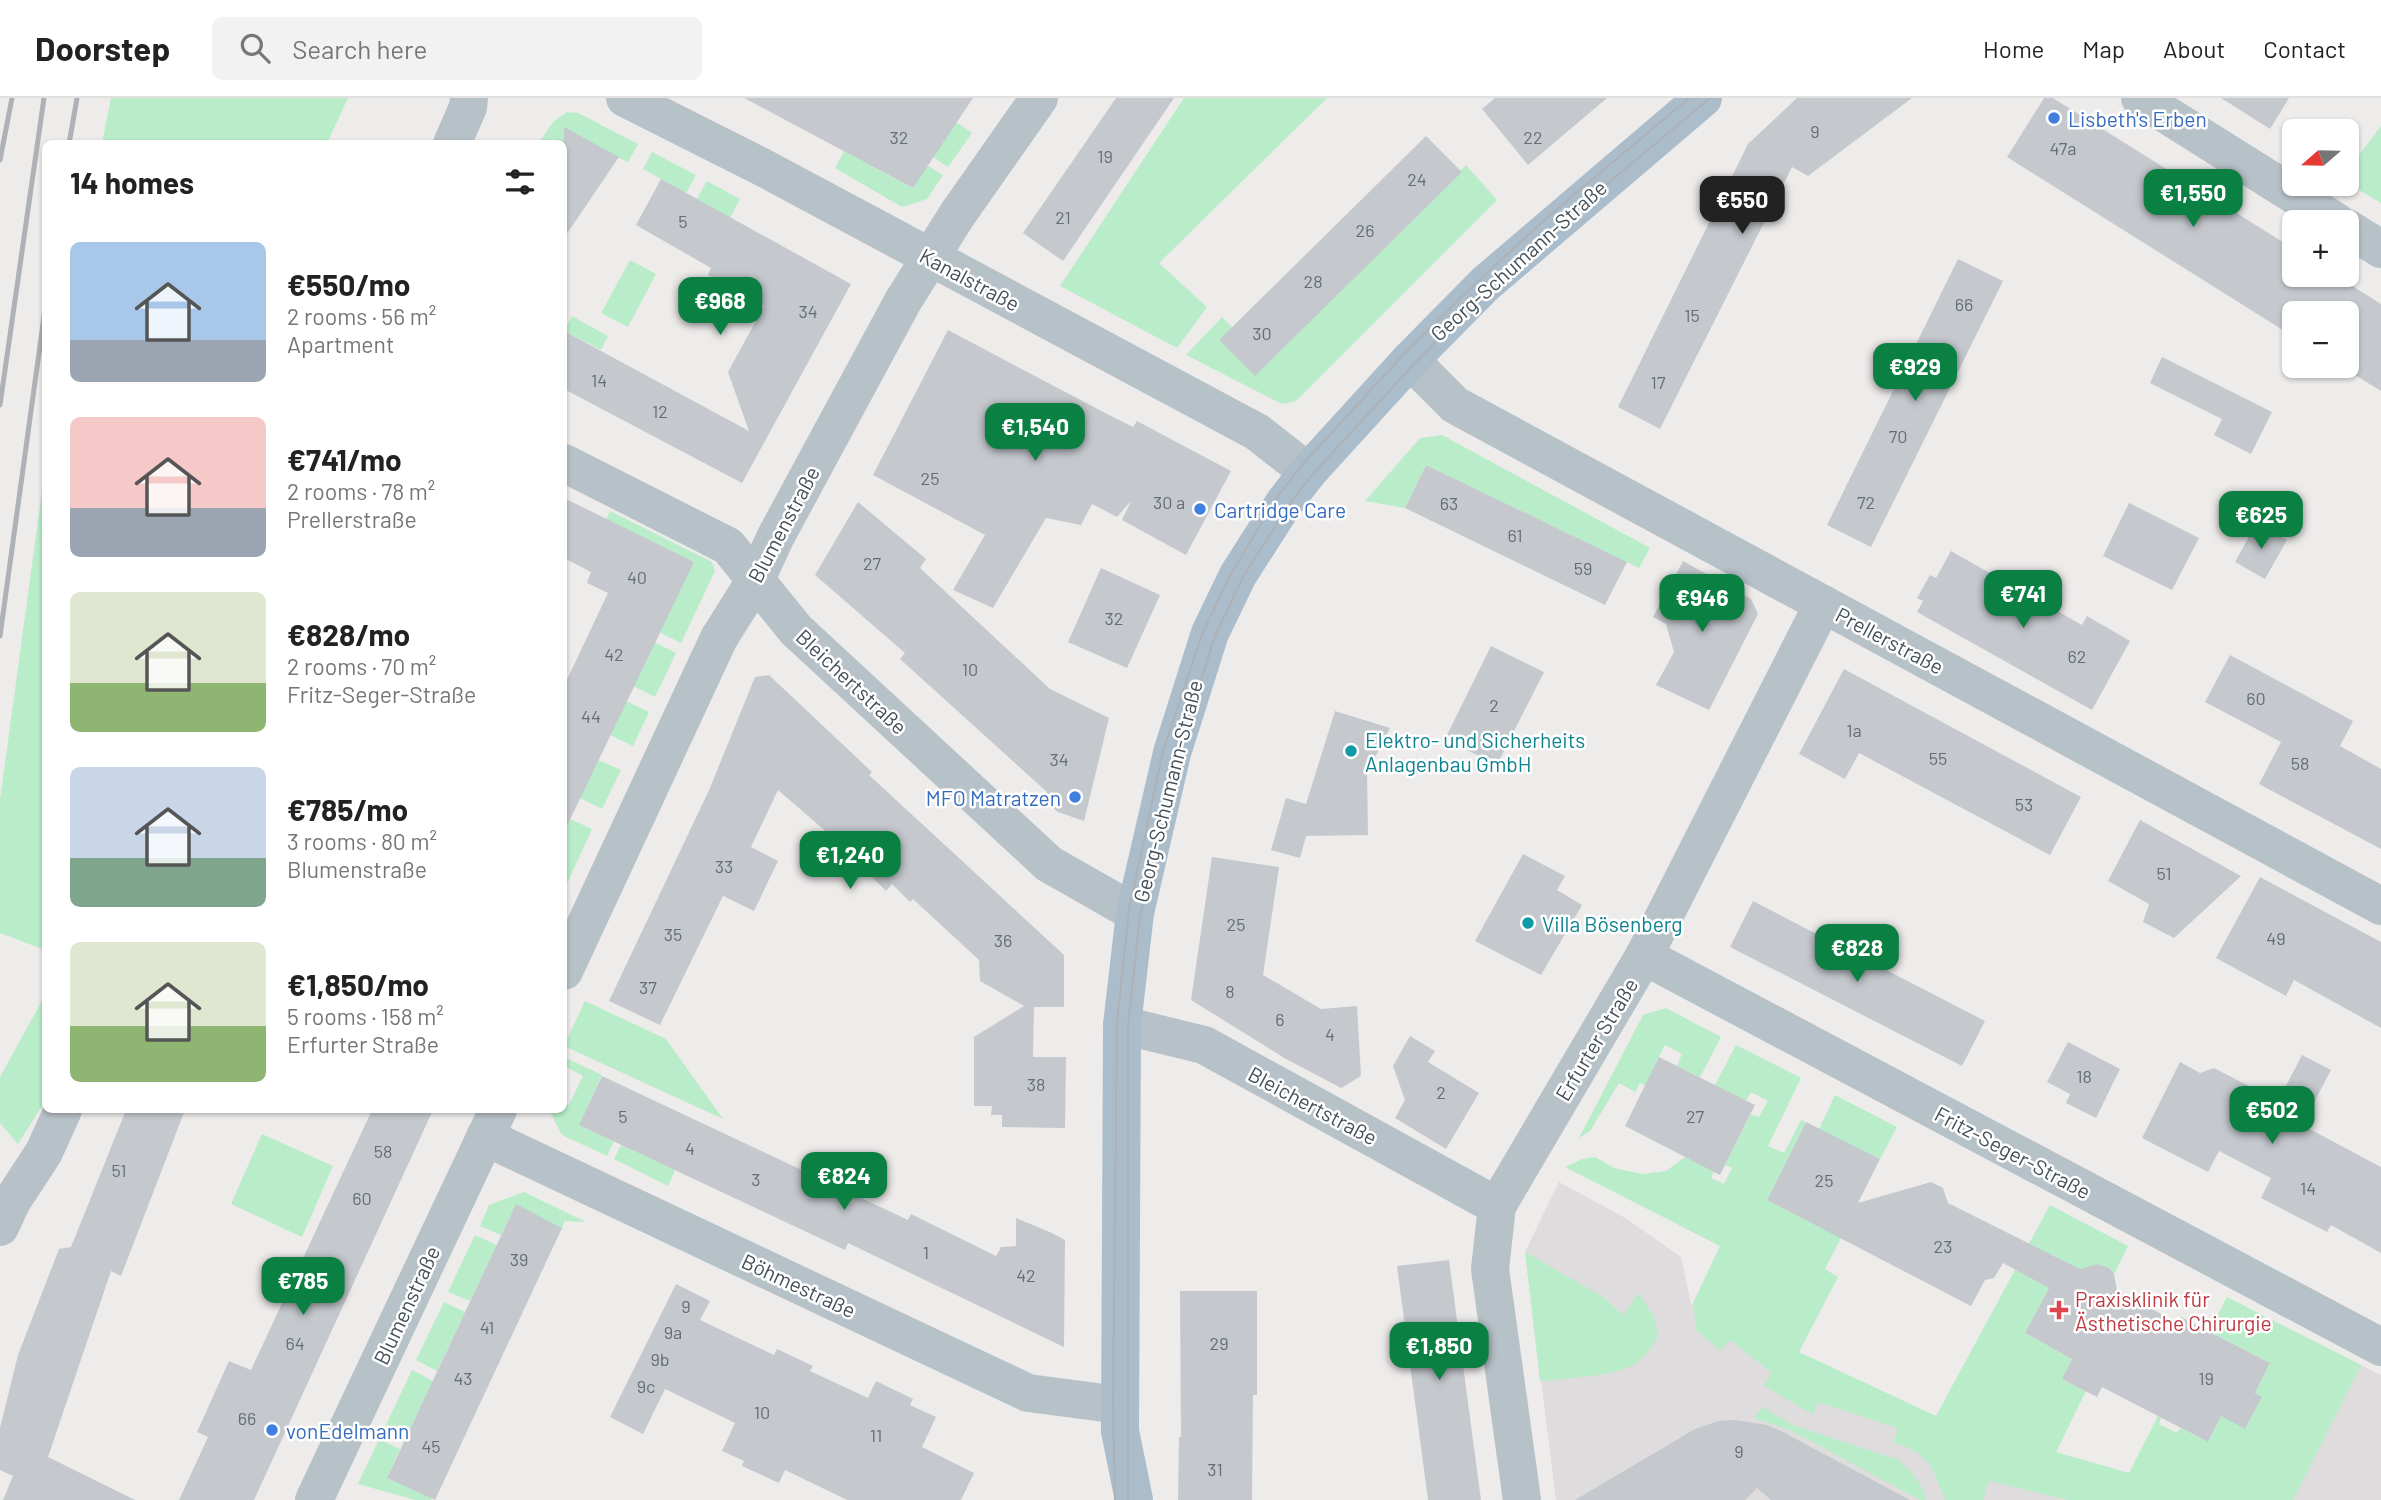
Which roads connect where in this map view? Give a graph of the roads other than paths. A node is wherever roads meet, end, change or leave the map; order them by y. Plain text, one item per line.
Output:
1 (625, 98) edge
2 (1039, 98) edge
3 (1703, 98) edge
4 (2140, 98) edge
5 (474, 101) edge
6 (454, 140) edge
7 (2318, 210) edge
8 (2359, 235) edge
9 (2381, 249) edge
10 (929, 258) junction
11 (1410, 360) junction
12 (567, 465) edge
13 (1308, 472) junction
14 (756, 579) junction
15 (1823, 604) junction
16 (2381, 906) edge
17 (1135, 913) junction
18 (1644, 956) junction
19 (567, 965) edge
20 (1122, 1025) junction
21 (62, 1113) edge
22 (492, 1123) edge
23 (1497, 1206) junction
24 (0, 1227) edge
25 (2381, 1347) edge
26 (1120, 1418) junction
27 (314, 1500) edge
28 (1109, 1500) edge
29 (1133, 1500) edge
30 (1522, 1500) edge

1 - 10 street, Kanalstraße
2 - 10 street, Blumenstraße
3 - 11 main road, Georg-Schumann-Straße
4 - 7 street
5 - 6 street
8 - 9 street
10 - 13 street, Kanalstraße
10 - 14 street, Blumenstraße
11 - 13 main road, Georg-Schumann-Straße
11 - 15 street, Prellerstraße
12 - 14 street, Bleichertstraße
13 - 17 main road, Georg-Schumann-Straße
14 - 17 street, Bleichertstraße
14 - 19 street, Blumenstraße
15 - 16 street, Prellerstraße
15 - 18 street, Erfurter Straße
17 - 20 main road, Georg-Schumann-Straße
18 - 23 street, Erfurter Straße
18 - 25 street, Fritz-Seger-Straße
20 - 23 street, Bleichertstraße
20 - 26 main road, Georg-Schumann-Straße
21 - 24 street
22 - 26 street, Böhmestraße
22 - 27 street, Blumenstraße
23 - 30 street, Erfurter Straße
26 - 28 main road, Georg-Schumann-Straße
26 - 29 main road, Georg-Schumann-Straße

